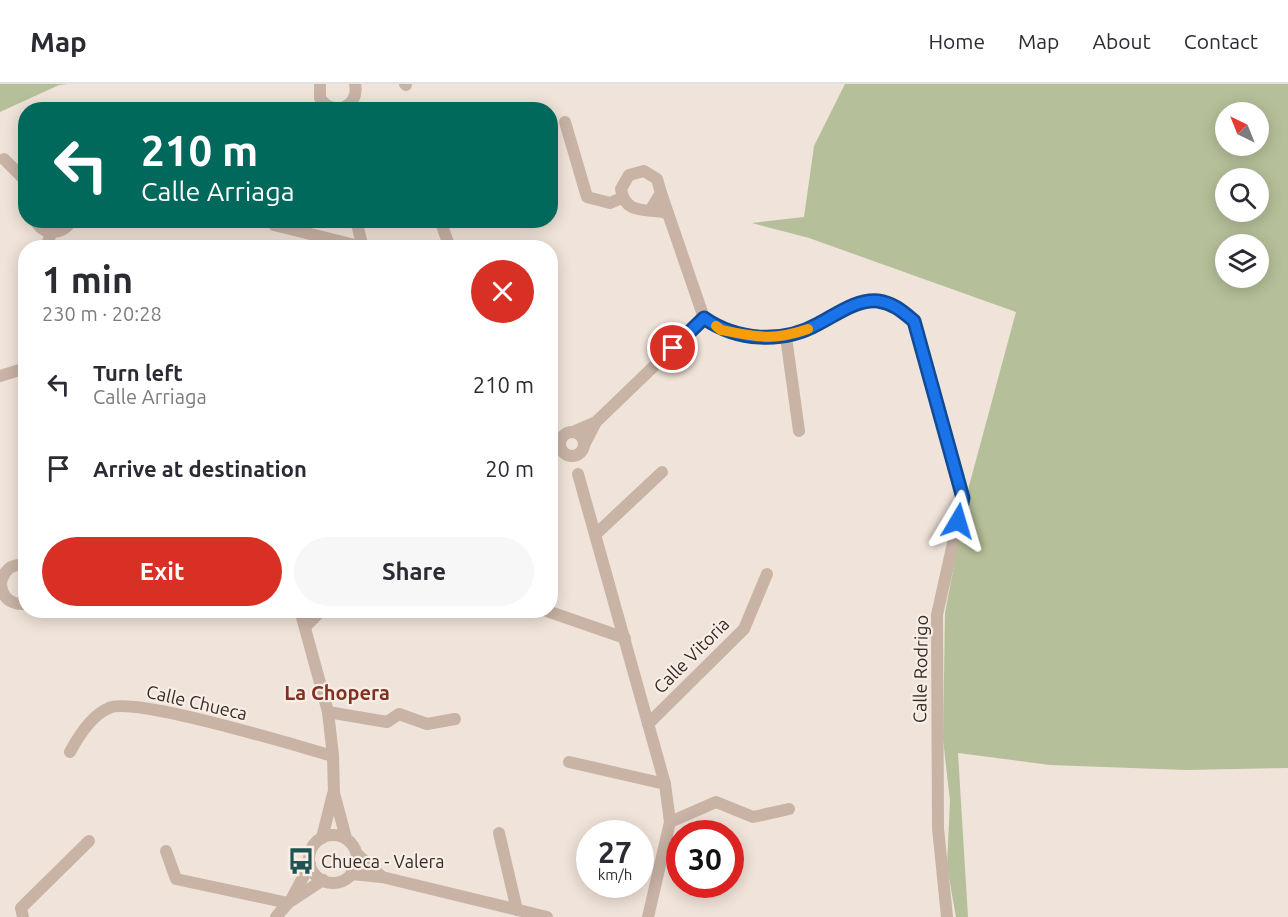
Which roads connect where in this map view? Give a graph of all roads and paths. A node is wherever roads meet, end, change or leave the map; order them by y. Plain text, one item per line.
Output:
1 (320, 84) edge
2 (355, 84) edge
3 (324, 102) edge
4 (351, 102) edge
5 (565, 122) dead end
6 (4, 159) dead end
7 (18, 173) edge
8 (661, 193) junction
9 (622, 198) junction
10 (651, 208) junction
11 (668, 213) junction
12 (42, 228) edge
13 (67, 228) edge
14 (286, 228) edge
15 (51, 233) junction
16 (49, 240) edge
17 (335, 240) edge
18 (704, 318) junction
19 (786, 337) junction
20 (18, 370) edge
21 (0, 376) edge
22 (596, 422) junction
23 (799, 431) dead end
24 (569, 434) junction
25 (558, 435) edge
26 (583, 448) junction
27 (558, 449) edge
28 (564, 452) junction
29 (662, 472) dead end
30 (578, 474) junction
31 (596, 534) junction
32 (18, 564) edge
33 (766, 574) dead end
34 (0, 582) edge
35 (18, 603) edge
36 (558, 615) edge
37 (302, 618) edge
38 (314, 618) edge
39 (305, 627) junction
40 (625, 638) junction
41 (328, 712) junction
42 (455, 719) dead end
43 (648, 724) junction
44 (70, 752) dead end
45 (333, 756) junction
46 (569, 762) dead end
47 (665, 784) junction
48 (334, 793) junction
49 (789, 809) dead end
50 (670, 820) edge
51 (674, 820) edge
52 (499, 833) dead end
53 (322, 838) junction
54 (346, 838) junction
55 (666, 839) edge
56 (89, 841) dead end
57 (166, 851) dead end
58 (357, 854) junction
59 (310, 864) junction
60 (351, 874) junction
61 (382, 878) junction
62 (323, 880) junction
63 (288, 903) junction
64 (517, 910) junction
65 (23, 917) edge
66 (276, 917) edge
67 (547, 917) edge
68 (648, 917) edge
69 (947, 917) edge

1 - 3 street
2 - 4 street
5 - 9 street
6 - 7 street
8 - 9 street
8 - 10 street
8 - 11 street
9 - 10 street
10 - 11 street
11 - 18 street
12 - 15 street
13 - 15 street
14 - 17 street
15 - 16 street
18 - 19 street, Calle Rodrigo
18 - 22 street
19 - 23 street
19 - 69 street, Calle Rodrigo
20 - 21 street
22 - 24 street
22 - 26 street, Calle Vitoria
24 - 25 street
24 - 26 street
24 - 28 street
26 - 28 street
26 - 30 street, Calle Vitoria
27 - 28 street
28 - 30 street, Calle Vitoria
29 - 31 street
30 - 31 street, Calle Vitoria
31 - 40 street, Calle Vitoria
32 - 34 street
33 - 43 street, Calle Vitoria
34 - 35 street
36 - 40 street
37 - 39 street
38 - 39 street
39 - 41 street
40 - 43 street, Calle Vitoria
41 - 42 street
41 - 45 street
43 - 47 street, Calle Vitoria
44 - 45 street, Calle Chueca
45 - 48 street
46 - 47 street
47 - 50 street, Calle Vitoria
48 - 53 street
48 - 54 street
49 - 51 street
52 - 64 street
53 - 54 street
53 - 59 street
54 - 58 street
55 - 68 street, Calle Vitoria
56 - 65 street
57 - 63 street
58 - 60 street
58 - 61 street
59 - 62 street
59 - 63 street
60 - 61 street
60 - 62 street
61 - 64 street
62 - 63 street
63 - 66 street
64 - 67 street

